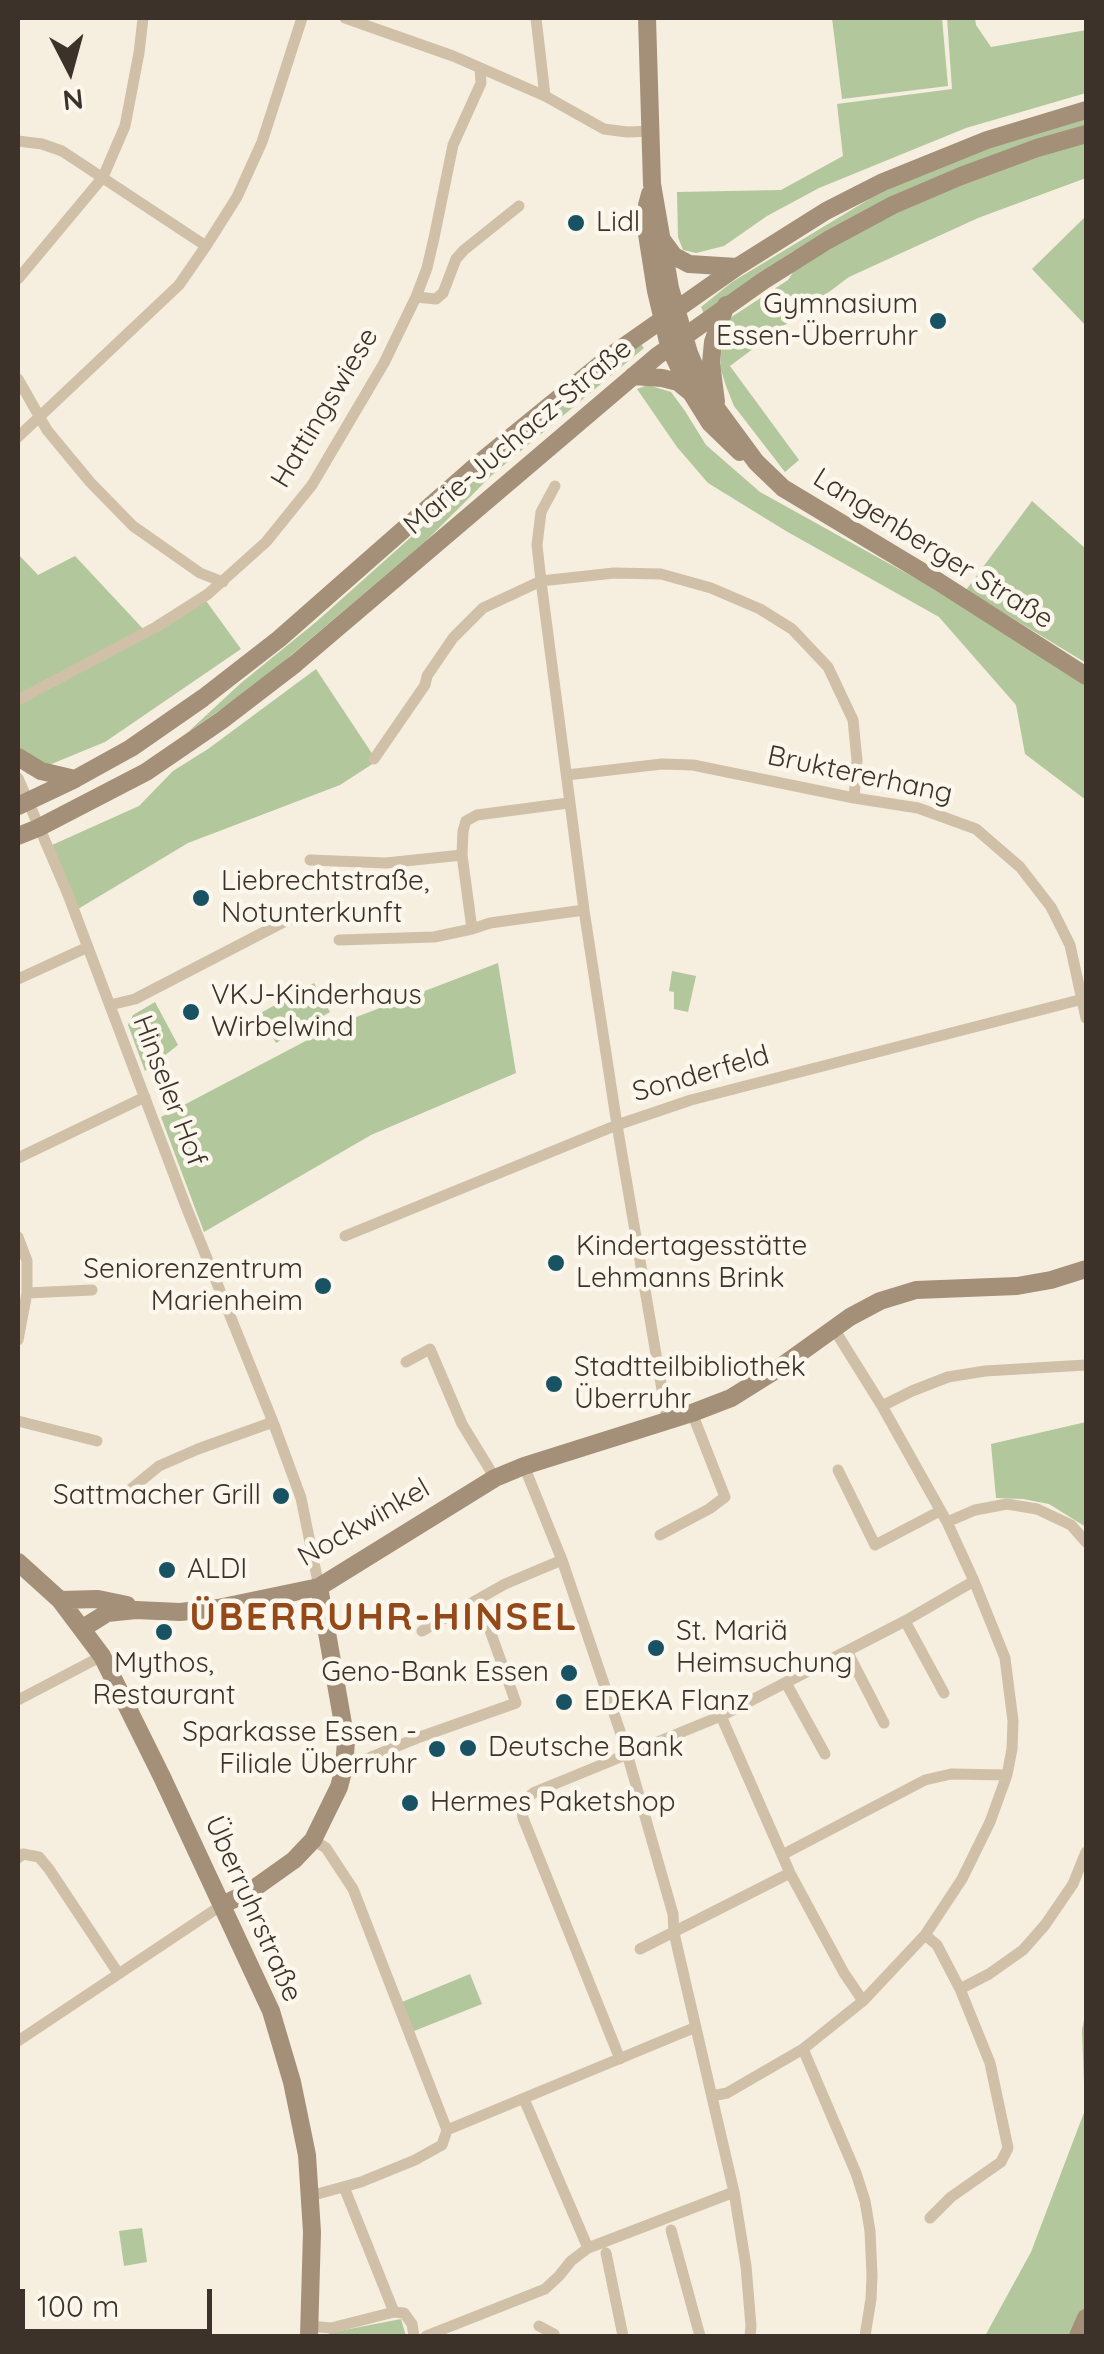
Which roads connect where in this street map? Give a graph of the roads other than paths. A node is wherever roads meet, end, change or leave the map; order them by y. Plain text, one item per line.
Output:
1 (143, 18) edge
2 (302, 18) edge
3 (344, 18) edge
4 (536, 18) edge
5 (647, 18) edge
6 (480, 68) junction
7 (545, 96) junction
8 (1086, 110) edge
9 (651, 131) junction
10 (1086, 134) edge
11 (18, 141) edge
12 (102, 176) junction
13 (652, 184) junction
14 (519, 206) dead end
15 (662, 240) junction
16 (206, 246) junction
17 (736, 267) junction
18 (18, 279) edge
19 (416, 297) junction
20 (726, 305) junction
21 (668, 315) junction
22 (676, 342) junction
23 (633, 376) junction
24 (18, 379) edge
25 (690, 391) junction
26 (717, 409) junction
27 (39, 416) junction
28 (18, 437) edge
29 (756, 462) junction
30 (555, 486) dead end
31 (541, 581) junction
32 (223, 582) junction
33 (1086, 676) edge
34 (18, 700) edge
35 (18, 757) edge
36 (374, 759) dead end
37 (567, 775) junction
38 (18, 778) edge
39 (75, 779) junction
40 (854, 798) junction
41 (22, 804) edge
42 (568, 804) junction
43 (38, 828) junction
44 (18, 836) edge
45 (462, 856) junction
46 (310, 860) dead end
47 (584, 910) junction
48 (299, 914) dead end
49 (472, 930) junction
50 (339, 940) dead end
51 (88, 947) junction
52 (18, 979) edge
53 (1083, 999) junction
54 (110, 1005) junction
55 (1086, 1018) edge
56 (145, 1097) junction
57 (617, 1125) junction
58 (18, 1158) edge
59 (18, 1236) edge
60 (346, 1236) dead end
61 (1086, 1270) edge
62 (92, 1290) dead end
63 (26, 1293) junction
64 (834, 1329) junction
65 (18, 1340) edge
66 (406, 1362) dead end
67 (1086, 1365) edge
68 (882, 1406) junction
69 (692, 1413) junction
70 (667, 1419) junction
71 (18, 1422) edge
72 (273, 1422) junction
73 (97, 1441) dead end
74 (524, 1466) junction
75 (838, 1470) dead end
76 (495, 1478) junction
77 (131, 1489) dead end
78 (943, 1517) junction
79 (660, 1535) dead end
80 (1086, 1542) edge
81 (562, 1560) junction
82 (18, 1562) edge
83 (974, 1581) junction
84 (319, 1587) junction
85 (60, 1600) junction
86 (136, 1610) junction
87 (905, 1621) junction
88 (488, 1625) dead end
89 (83, 1628) junction
90 (422, 1631) dead end
91 (847, 1651) junction
92 (102, 1656) junction
93 (786, 1683) junction
94 (944, 1693) dead end
95 (18, 1700) edge
96 (721, 1716) junction
97 (884, 1723) dead end
98 (628, 1754) junction
99 (825, 1754) dead end
100 (344, 1768) junction
101 (1007, 1775) junction
102 (313, 1840) junction
103 (1086, 1852) edge
104 (782, 1855) junction
105 (18, 1858) edge
106 (790, 1872) junction
107 (222, 1905) junction
108 (674, 1933) junction
109 (924, 1935) junction
110 (640, 1948) dead end
111 (118, 1973) junction
112 (960, 1989) junction
113 (863, 2001) junction
114 (696, 2027) junction
115 (18, 2040) edge
116 (803, 2049) junction
117 (620, 2059) junction
118 (712, 2096) junction
119 (524, 2099) junction
120 (447, 2130) junction
121 (344, 2188) junction
122 (734, 2192) junction
123 (310, 2196) junction
124 (930, 2218) dead end
125 (671, 2230) dead end
126 (588, 2248) junction
127 (606, 2254) dead end
128 (394, 2312) junction
129 (1086, 2318) edge
130 (539, 2326) dead end
131 (309, 2332) edge
132 (414, 2336) edge
133 (426, 2336) edge
134 (554, 2336) edge
135 (624, 2336) edge
136 (700, 2336) edge
137 (750, 2336) edge
138 (865, 2336) edge
139 (1078, 2336) edge

1 - 12 street
2 - 16 street
3 - 6 street
4 - 7 street
5 - 9 main road, Langenberger Straße
6 - 7 street
6 - 19 street, Hattingswiese
7 - 9 street
8 - 17 main road, Marie-Juchacz-Straße
9 - 13 main road, Langenberger Straße
10 - 20 main road, Marie-Juchacz-Straße
11 - 12 street
12 - 16 street
12 - 18 street
13 - 15 main road, Langenberger Straße
13 - 21 main road, Langenberger Straße
14 - 19 street
15 - 17 main road
15 - 21 main road, Langenberger Straße
16 - 27 street
17 - 21 main road, Marie-Juchacz-Straße
19 - 32 street, Hattingswiese
20 - 22 main road, Marie-Juchacz-Straße
20 - 26 main road
21 - 22 main road, Langenberger Straße
21 - 39 main road, Marie-Juchacz-Straße
22 - 23 main road, Marie-Juchacz-Straße
22 - 25 main road, Langenberger Straße
22 - 26 main road, Langenberger Straße
23 - 25 main road
23 - 43 main road, Marie-Juchacz-Straße
24 - 27 street
25 - 29 main road, Langenberger Straße
26 - 29 main road, Langenberger Straße
27 - 28 street
27 - 32 street
29 - 33 main road, Langenberger Straße
30 - 31 street
31 - 36 street
31 - 37 street
31 - 40 street
32 - 34 street, Hattingswiese
35 - 39 main road
37 - 40 street, Bruktererhang
37 - 42 street
38 - 41 street, Hinseler Hof
39 - 41 main road, Marie-Juchacz-Straße
40 - 53 street, Bruktererhang
41 - 43 street, Hinseler Hof
42 - 45 street
42 - 47 street
43 - 44 main road, Marie-Juchacz-Straße
43 - 51 street, Hinseler Hof
45 - 46 street
45 - 49 street
47 - 49 street
47 - 57 street
48 - 54 street
49 - 50 street
51 - 52 street
51 - 54 street, Hinseler Hof
53 - 55 street, Bruktererhang
53 - 57 street, Sonderfeld
54 - 56 street, Hinseler Hof
56 - 58 street
56 - 72 street, Hinseler Hof
57 - 60 street, Sonderfeld
57 - 70 street
59 - 63 street
61 - 64 main road, Nockwinkel
62 - 63 street
63 - 65 street
64 - 68 street
64 - 69 main road, Nockwinkel
66 - 76 street
67 - 68 street
68 - 78 street
69 - 70 main road, Nockwinkel
69 - 79 street
70 - 74 main road, Nockwinkel
71 - 73 street
72 - 77 street
72 - 84 street, Hinseler Hof
74 - 76 main road, Nockwinkel
74 - 81 street
75 - 78 street
76 - 84 main road, Nockwinkel
78 - 80 street
78 - 83 street
81 - 90 street
81 - 98 street
82 - 85 main road, Überruhrstraße
83 - 87 street
83 - 101 street
84 - 86 main road, Nockwinkel
84 - 100 main road
85 - 86 main road, Nockwinkel
85 - 89 main road, Überruhrstraße
86 - 89 main road, Nockwinkel
87 - 91 street
87 - 94 street
88 - 100 street
89 - 92 main road, Überruhrstraße
91 - 93 street
91 - 97 street
92 - 95 street
92 - 107 main road, Überruhrstraße
93 - 96 street
93 - 99 street
96 - 98 street
96 - 104 street
98 - 108 street
98 - 117 street
100 - 102 main road
101 - 104 street
101 - 109 street
102 - 107 main road
102 - 120 street
103 - 112 street
104 - 106 street
105 - 111 street
106 - 108 street
106 - 113 street
107 - 111 street
107 - 123 main road, Überruhrstraße
108 - 110 street
108 - 114 street
109 - 112 street
109 - 113 street
111 - 115 street
112 - 124 street
113 - 116 street
114 - 117 street
114 - 118 street
116 - 118 street
116 - 138 street
117 - 119 street
118 - 122 street
119 - 120 street
119 - 126 street
120 - 121 street
121 - 123 street
121 - 128 street
122 - 126 street
122 - 137 street
123 - 131 main road, Überruhrstraße
125 - 136 street
126 - 133 street
127 - 135 street
128 - 131 street, Überruhrstraße
128 - 132 street
129 - 139 main road
130 - 134 street

